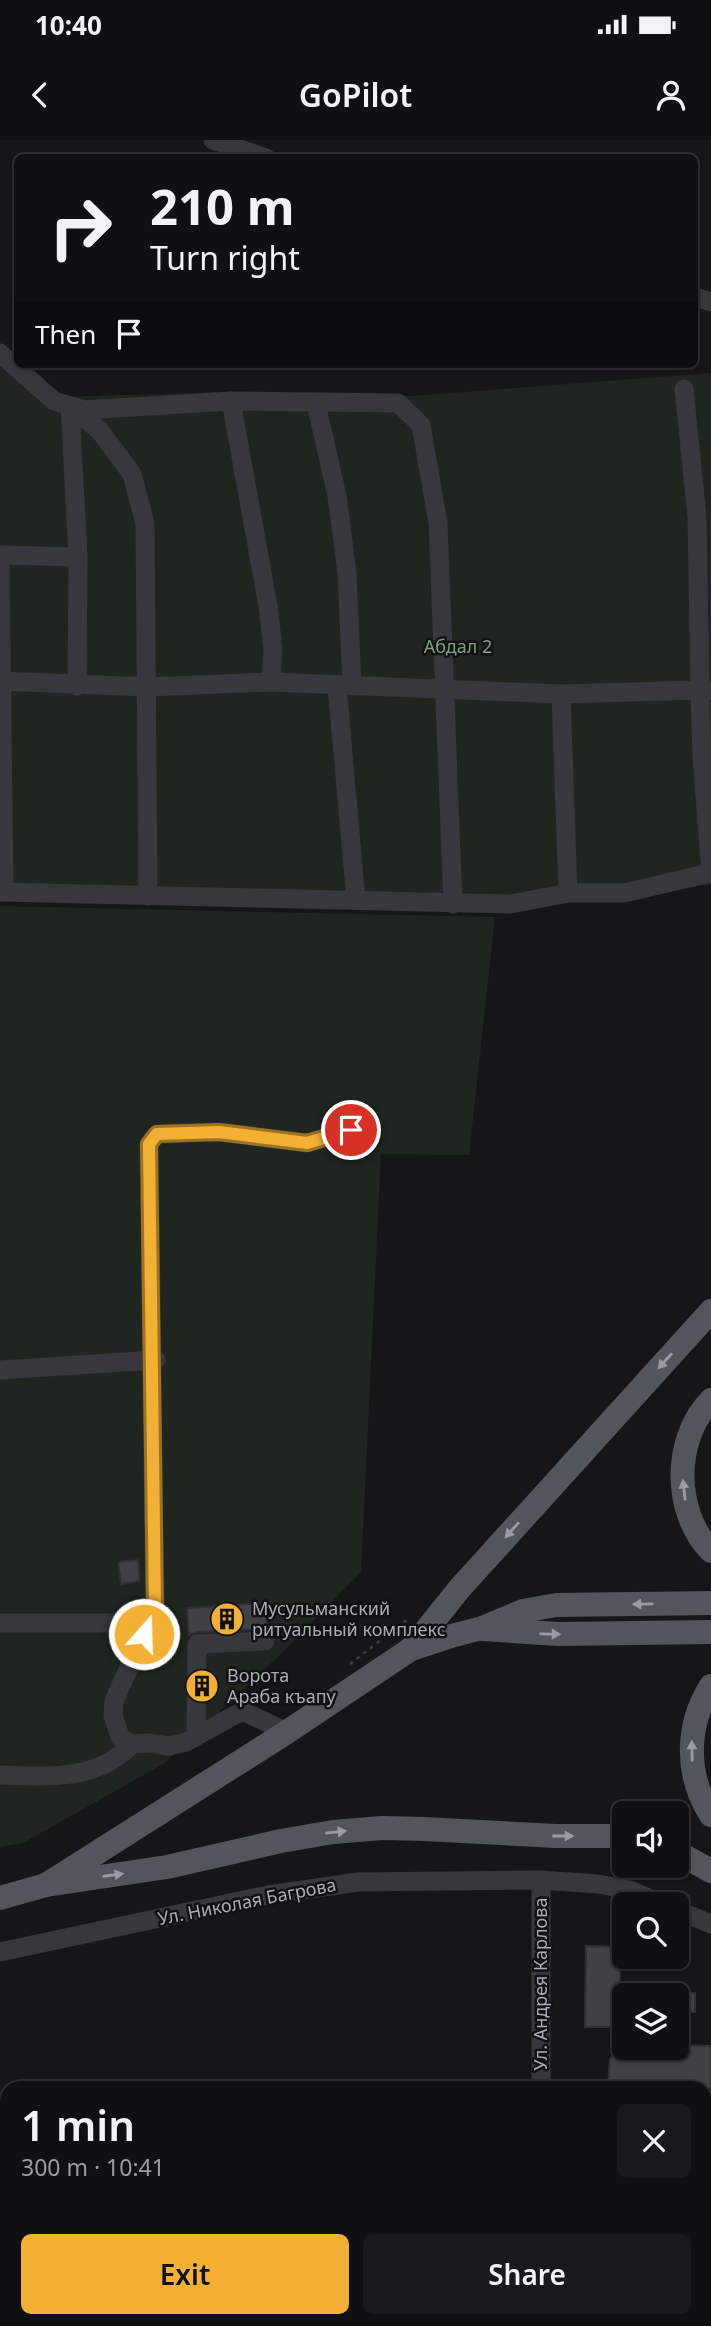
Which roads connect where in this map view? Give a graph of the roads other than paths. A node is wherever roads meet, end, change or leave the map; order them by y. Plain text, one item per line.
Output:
1 (213, 140) edge
2 (254, 154) edge
3 (0, 353) edge
4 (14, 365) edge
5 (17, 368) edge
6 (684, 389) dead end
7 (231, 401) junction
8 (316, 403) junction
9 (70, 406) junction
10 (704, 516) edge
11 (0, 556) edge
12 (78, 557) junction
13 (1, 681) edge
14 (271, 682) junction
15 (76, 685) junction
16 (344, 686) junction
17 (148, 687) junction
18 (446, 690) junction
19 (706, 690) edge
20 (561, 694) junction
21 (710, 873) edge
22 (2, 892) edge
23 (568, 893) junction
24 (148, 897) junction
25 (356, 900) junction
26 (453, 904) junction
27 (351, 1130) dead end
28 (711, 1311) edge
29 (154, 1360) junction
30 (0, 1370) edge
31 (711, 1401) edge
32 (711, 1551) edge
33 (711, 1603) edge
34 (0, 1623) edge
35 (482, 1628) junction
36 (711, 1632) edge
37 (144, 1634) junction
38 (265, 1641) dead end
39 (411, 1649) junction
40 (711, 1686) edge
41 (287, 1732) junction
42 (195, 1737) junction
43 (132, 1744) junction
44 (0, 1775) edge
45 (711, 1815) edge
46 (612, 1836) edge
47 (689, 1859) edge
48 (711, 1871) edge
49 (541, 1880) junction
50 (46, 1885) junction
51 (635, 1892) edge
52 (0, 1898) edge
53 (689, 1915) edge
54 (711, 1924) edge
55 (0, 1952) edge
56 (541, 2081) edge

1 - 2 street
3 - 4 street
5 - 9 street
6 - 10 street
7 - 8 street
7 - 9 street
7 - 14 street
8 - 16 street
8 - 18 street
9 - 12 street
9 - 17 street
10 - 19 street
11 - 12 street
11 - 13 street
12 - 15 street
13 - 15 street
13 - 22 street
14 - 16 street
14 - 17 street
15 - 17 street
16 - 18 street
16 - 25 street
17 - 24 street
18 - 20 street
18 - 26 street
19 - 20 street
19 - 21 street
20 - 23 street
21 - 23 street
22 - 24 street
23 - 26 street
24 - 25 street
25 - 26 street
27 - 29 street
28 -> 39 main road
29 - 30 street
29 - 37 street
32 -> 31 main road
33 -> 35 main road
34 - 37 street
35 -> 36 main road
35 - 39 main road
37 - 43 street
38 - 42 street
39 - 41 main road
45 -> 40 main road
41 - 42 street
41 - 50 main road
42 - 43 street
43 - 44 street
50 -> 46 main road
47 - 48 main road
49 - 51 street, Ул. Николая Багрова
49 - 55 street, Ул. Николая Багрова
49 - 56 street, Ул. Андрея Карлова
50 - 52 main road
53 - 54 street

